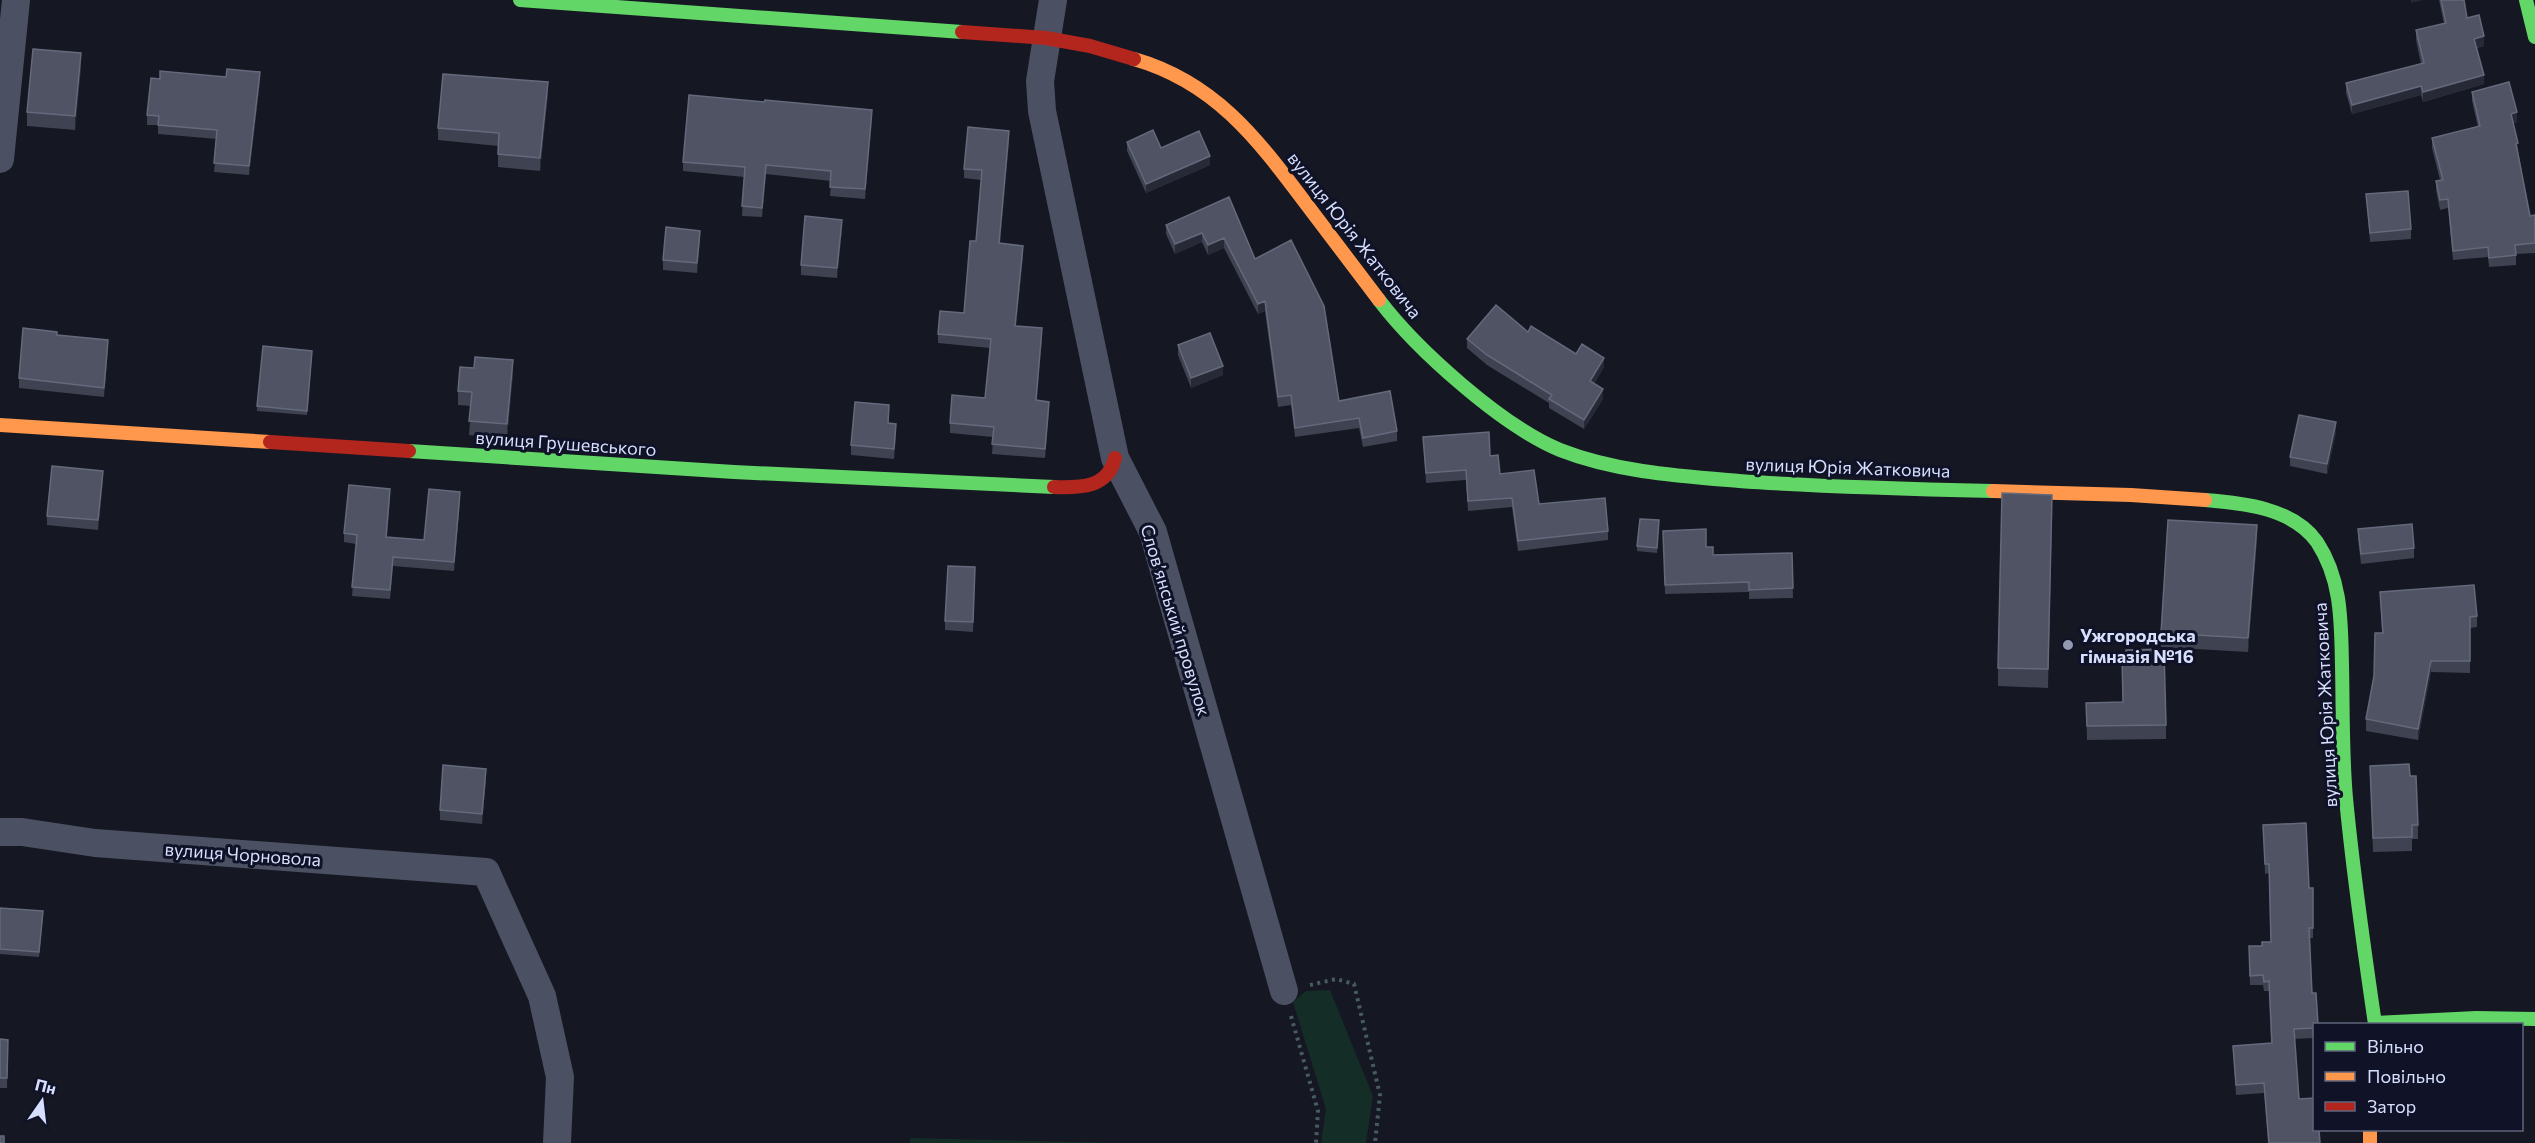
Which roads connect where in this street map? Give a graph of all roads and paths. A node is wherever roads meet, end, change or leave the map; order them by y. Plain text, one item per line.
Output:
1 (16, 0) edge
2 (520, 0) edge
3 (1053, 0) edge
4 (2526, 0) edge
5 (728, 8) edge
6 (2535, 37) edge
7 (1046, 38) junction
8 (0, 159) edge
9 (0, 425) edge
10 (1115, 458) junction
11 (0, 832) edge
12 (1284, 991) junction
13 (2535, 1019) edge
14 (2375, 1023) edge
15 (2386, 1023) edge
16 (557, 1143) edge
17 (1316, 1143) edge
18 (1376, 1143) edge

1 - 8 street
2 - 5 street, вулиця Юрія Жатковича
3 - 7 street, Словʼянський провулок
4 - 6 street
5 - 7 street, вулиця Юрія Жатковича
7 - 10 street, Словʼянський провулок
7 - 14 street, вулиця Юрія Жатковича
9 - 10 street, вулиця Грушевського
10 - 12 street, Словʼянський провулок
11 - 16 street, вулиця Чорновола
12 - 17 path
12 - 18 path
13 - 15 street, вулиця Юрія Жатковича

